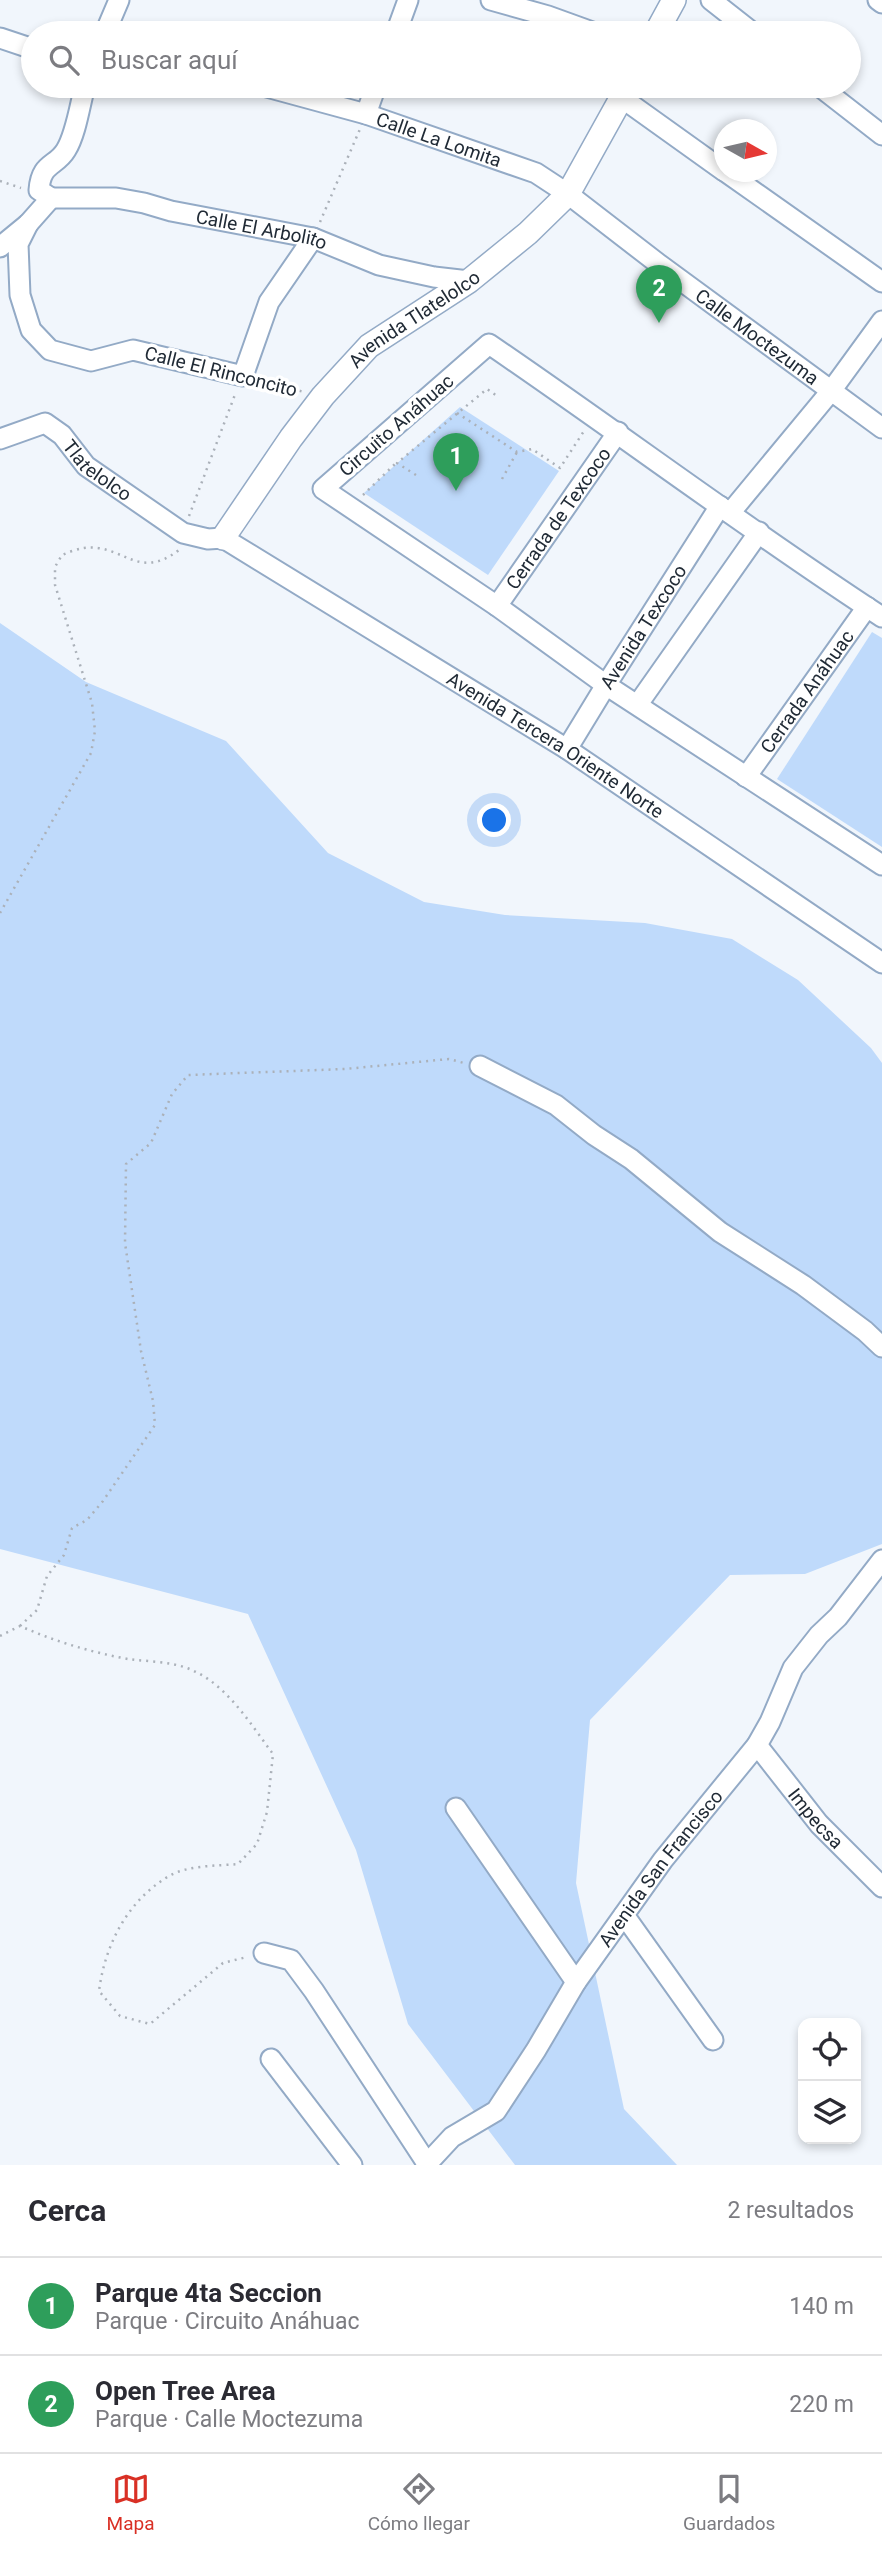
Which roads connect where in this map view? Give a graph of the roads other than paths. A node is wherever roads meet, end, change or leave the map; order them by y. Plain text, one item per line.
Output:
1 (119, 0) edge
2 (408, 0) edge
3 (491, 0) edge
4 (674, 0) edge
5 (711, 0) edge
6 (110, 21) edge
7 (400, 21) edge
8 (562, 21) edge
9 (663, 21) edge
10 (738, 21) edge
11 (0, 38) edge
12 (21, 45) edge
13 (81, 98) edge
14 (307, 98) edge
15 (372, 98) edge
16 (622, 98) edge
17 (633, 98) edge
18 (834, 98) edge
19 (366, 114) junction
20 (882, 135) edge
21 (714, 162) edge
22 (741, 182) edge
23 (568, 194) junction
24 (51, 198) junction
25 (28, 224) junction
26 (313, 238) junction
27 (0, 247) edge
28 (469, 281) junction
29 (882, 282) edge
30 (882, 321) edge
31 (831, 391) junction
32 (882, 428) edge
33 (614, 438) junction
34 (0, 439) edge
35 (725, 510) junction
36 (759, 532) junction
37 (223, 538) junction
38 (497, 606) junction
39 (874, 612) edge
40 (606, 685) junction
41 (638, 704) junction
42 (567, 749) junction
43 (746, 777) junction
44 (882, 865) edge
45 (881, 961) edge
46 (480, 1066) road end
47 (882, 1347) edge
48 (882, 1560) edge
49 (757, 1745) junction
50 (456, 1808) dead end
51 (882, 1887) edge
52 (624, 1915) junction
53 (264, 1954) road end
54 (576, 1982) junction
55 (713, 2039) dead end
56 (271, 2059) dead end
57 (427, 2164) edge
58 (352, 2165) edge

1 - 6 street
2 - 7 street
3 - 8 street
4 - 9 street
5 - 10 street
11 - 12 street
13 - 24 street
14 - 19 street, Calle La Lomita
15 - 19 street
16 - 23 street, Avenida Tlatelolco
17 - 21 street
18 - 20 street
19 - 23 street, Calle La Lomita
22 - 29 street
23 - 28 street, Avenida Tlatelolco
23 - 31 street, Calle Moctezuma
24 - 25 street
24 - 26 street, Calle El Arbolito
25 - 26 street, Calle El Rinconcito
25 - 27 street
26 - 28 street, Calle El Arbolito
28 - 37 street, Avenida Tlatelolco
30 - 31 street, Avenida Texcoco
31 - 32 street, Calle Moctezuma
31 - 35 street, Avenida Texcoco
33 - 35 street, Circuito Anáhuac
33 - 38 street, Cerrada de Texcoco
33 - 38 street, Circuito Anáhuac
34 - 37 street, Tlatelolco
35 - 36 street, Circuito Anáhuac
35 - 40 street, Avenida Texcoco
36 - 39 street, Circuito Anáhuac
36 - 41 street
37 - 42 street, Avenida Tercera Oriente Norte
38 - 40 street, Circuito Anáhuac
39 - 43 street, Cerrada Anáhuac
40 - 41 street, Circuito Anáhuac
40 - 42 street, Avenida Texcoco
41 - 43 street, Circuito Anáhuac
42 - 45 street, Avenida Tercera Oriente Norte
43 - 44 street, Circuito Anáhuac
46 - 47 street
48 - 49 street, Avenida San Francisco
49 - 51 street, Impecsa
49 - 52 street, Avenida San Francisco
50 - 54 street
52 - 54 street, Avenida San Francisco
52 - 55 street
53 - 57 street
54 - 57 street, Avenida San Francisco
56 - 58 street

